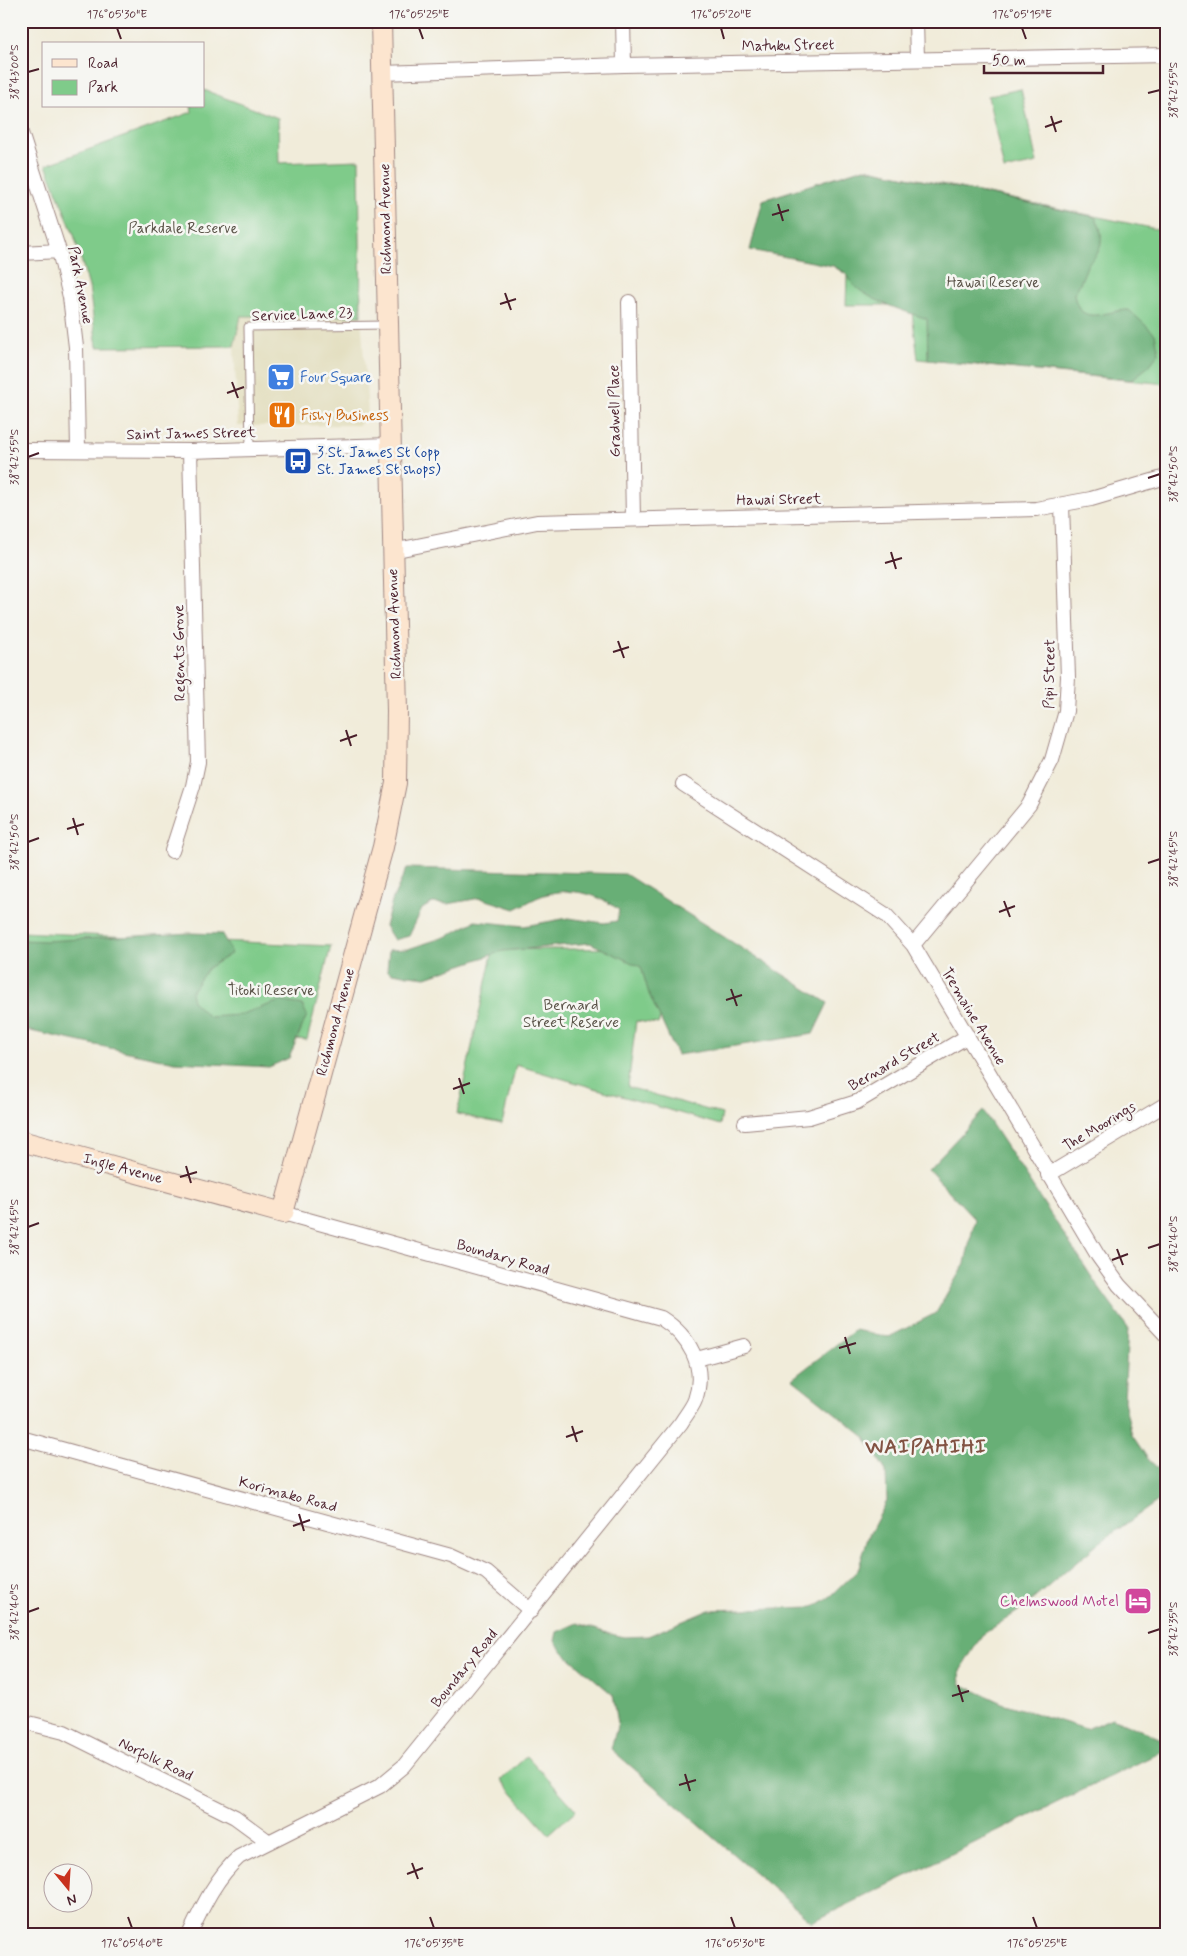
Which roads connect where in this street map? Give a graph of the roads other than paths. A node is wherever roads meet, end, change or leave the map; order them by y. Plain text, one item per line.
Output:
1 (381, 21) edge
2 (623, 21) edge
3 (916, 21) edge
4 (1166, 56) edge
5 (917, 59) junction
6 (624, 65) junction
7 (382, 73) junction
8 (21, 133) edge
9 (59, 251) junction
10 (21, 253) edge
11 (629, 302) dead end
12 (386, 325) junction
13 (390, 445) junction
14 (250, 448) junction
15 (78, 449) junction
16 (21, 450) edge
17 (190, 451) junction
18 (1166, 478) edge
19 (1062, 505) junction
20 (633, 519) junction
21 (392, 550) junction
22 (683, 784) dead end
23 (172, 851) dead end
24 (913, 945) junction
25 (968, 1036) junction
26 (1166, 1104) edge
27 (745, 1123) dead end
28 (21, 1141) edge
29 (1048, 1175) junction
30 (282, 1213) junction
31 (1166, 1335) edge
32 (744, 1346) dead end
33 (697, 1359) junction
34 (21, 1438) edge
35 (531, 1611) junction
36 (21, 1721) edge
37 (269, 1842) junction
38 (189, 1935) edge

1 - 7 street, Richmond Avenue
2 - 6 street
3 - 5 street
4 - 5 street, Matuku Street
5 - 6 street, Matuku Street
6 - 7 street, Matuku Street
7 - 12 street, Richmond Avenue
8 - 9 street, Park Avenue
9 - 10 street
9 - 15 street, Park Avenue
11 - 20 street, Gradwell Place
12 - 13 street, Richmond Avenue
12 - 14 lane, Service Lane 23
13 - 14 street, Saint James Street
13 - 21 street, Richmond Avenue
14 - 17 street, Saint James Street
15 - 16 street, Saint James Street
15 - 17 street, Saint James Street
17 - 23 street, Regents Grove
18 - 19 street, Hawai Street
19 - 20 street, Hawai Street
19 - 24 street, Pipi Street
20 - 21 street, Hawai Street
21 - 30 street, Richmond Avenue
22 - 24 street, Tremaine Avenue
24 - 25 street, Tremaine Avenue
25 - 27 street, Bernard Street
25 - 29 street, Tremaine Avenue
26 - 29 street, The Moorings
28 - 30 street, Ingle Avenue
29 - 31 street, Tremaine Avenue
30 - 33 street, Boundary Road
32 - 33 street
33 - 35 street, Boundary Road
34 - 35 street, Korimako Road
35 - 37 street, Boundary Road
36 - 37 street, Norfolk Road
37 - 38 street, Boundary Road

